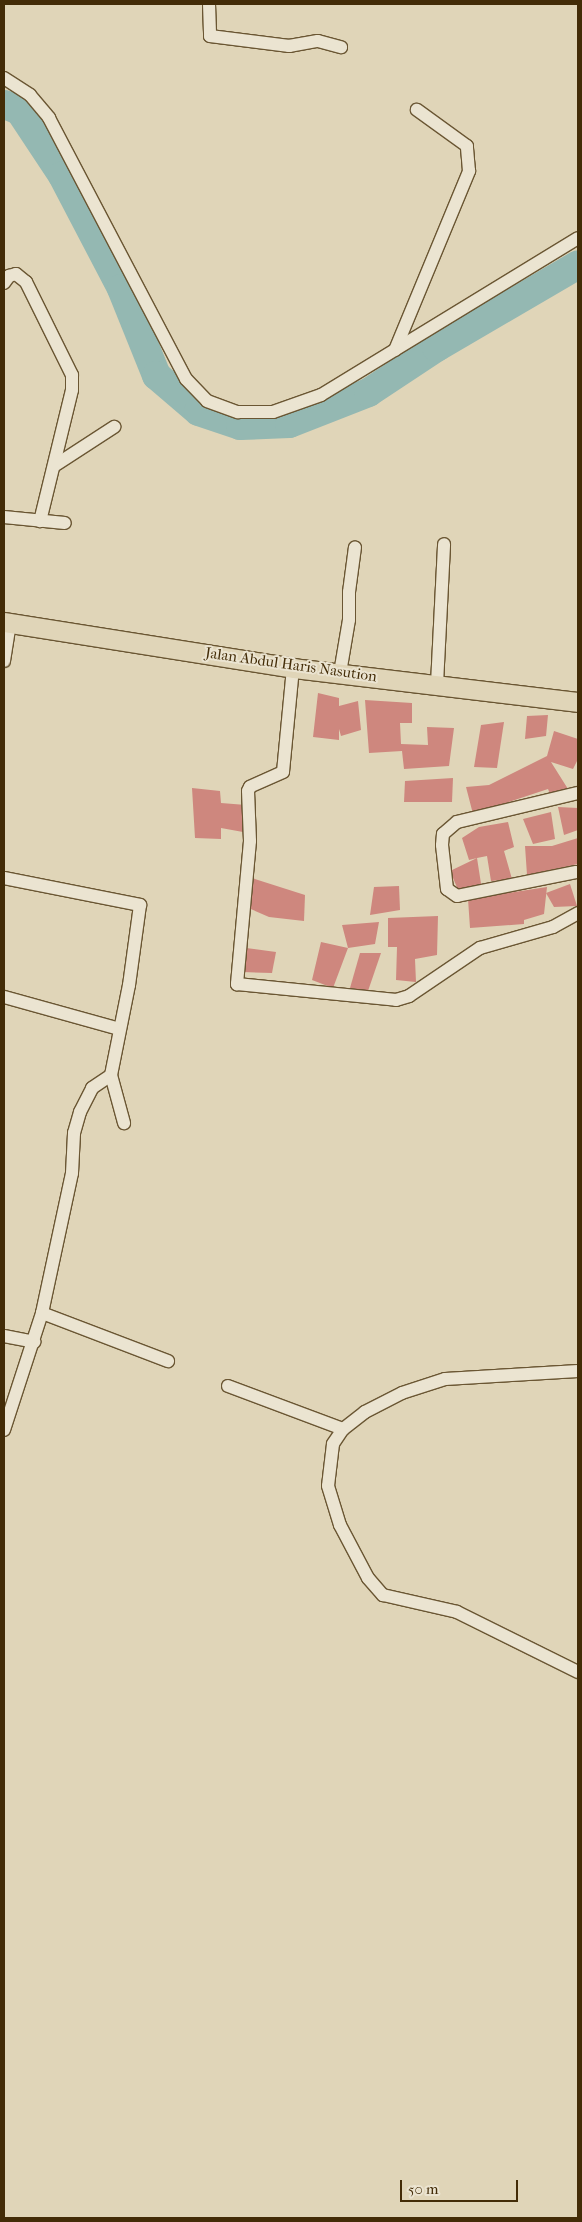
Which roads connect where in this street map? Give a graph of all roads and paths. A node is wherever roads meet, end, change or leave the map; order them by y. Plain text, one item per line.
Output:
1 (209, 4) edge
2 (341, 47) dead end
3 (4, 78) edge
4 (416, 110) dead end
5 (578, 238) edge
6 (4, 283) edge
7 (395, 350) junction
8 (114, 427) dead end
9 (54, 466) junction
10 (4, 517) edge
11 (40, 521) junction
12 (65, 523) dead end
13 (444, 544) dead end
14 (355, 547) dead end
15 (7, 623) edge
16 (4, 661) edge
17 (293, 668) junction
18 (340, 673) junction
19 (437, 684) junction
20 (578, 702) edge
21 (578, 793) edge
22 (576, 872) dead end
23 (4, 878) edge
24 (578, 913) edge
25 (4, 997) edge
26 (119, 1029) junction
27 (110, 1075) junction
28 (124, 1123) dead end
29 (42, 1313) junction
30 (4, 1336) edge
31 (34, 1342) junction
32 (168, 1361) dead end
33 (578, 1372) edge
34 (228, 1386) dead end
35 (343, 1429) junction
36 (4, 1430) edge
37 (578, 1672) edge

1 - 2 street
3 - 7 street
4 - 7 street
5 - 7 street
6 - 9 street
8 - 9 street
9 - 11 street
10 - 11 street
11 - 12 street
13 - 19 street
14 - 18 street
15 - 16 street
15 - 17 main road, Jalan Abdul Haris Nasution
17 - 18 main road, Jalan Abdul Haris Nasution
17 - 24 street
18 - 19 main road, Jalan Abdul Haris Nasution
19 - 20 main road, Jalan Abdul Haris Nasution
21 - 22 street
23 - 26 street
25 - 26 street
26 - 27 street
27 - 28 street
27 - 29 street
29 - 31 street
29 - 32 street
30 - 31 street
31 - 36 street
33 - 35 street
34 - 35 street
35 - 37 street

